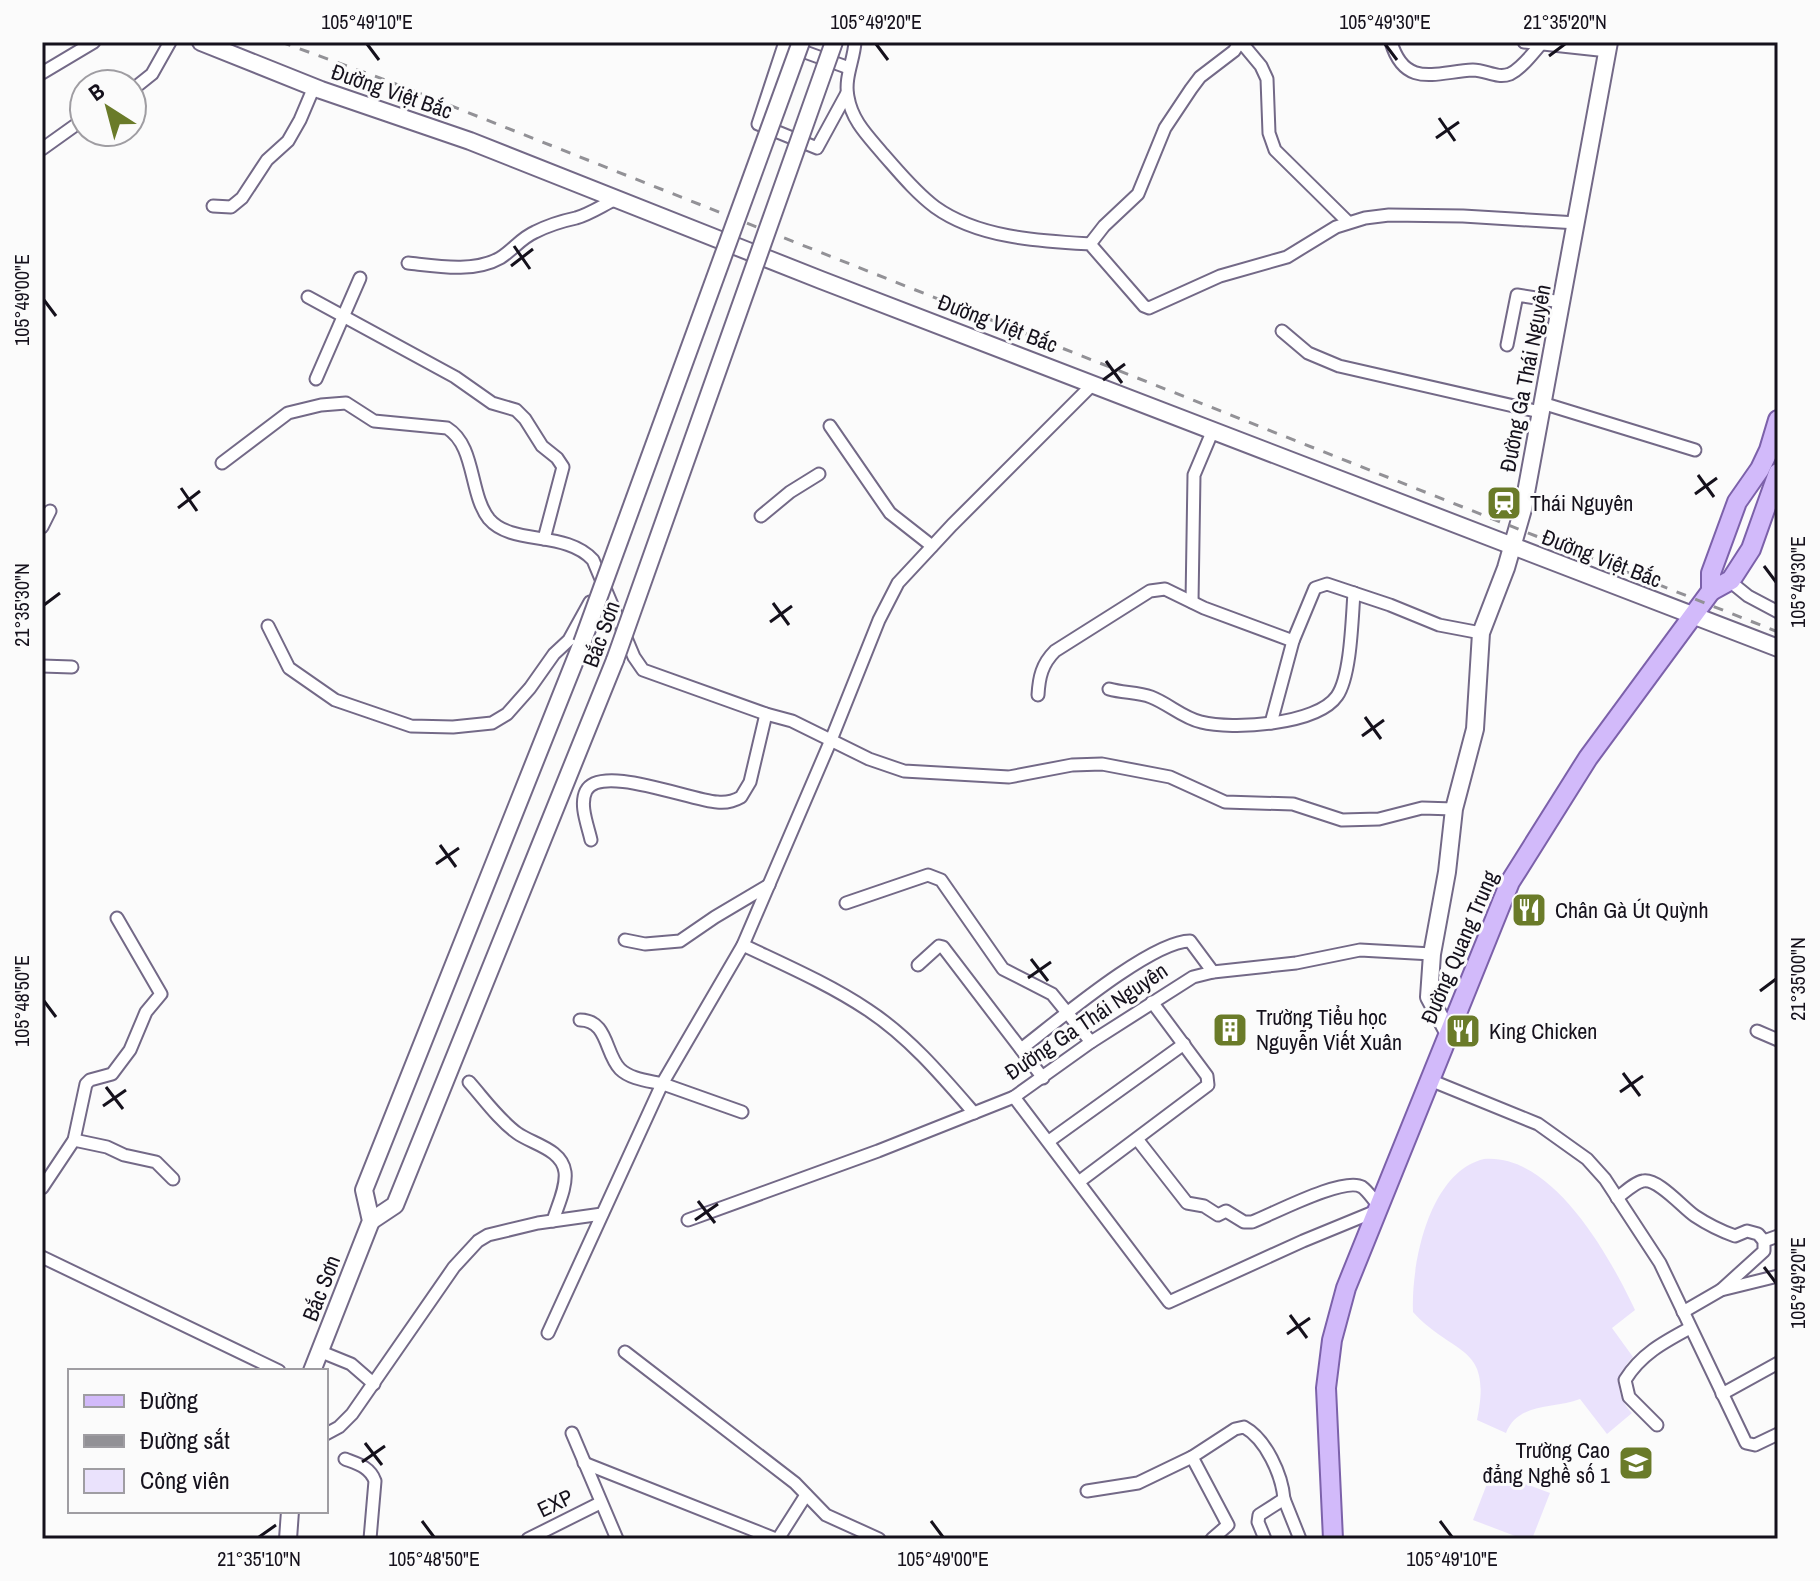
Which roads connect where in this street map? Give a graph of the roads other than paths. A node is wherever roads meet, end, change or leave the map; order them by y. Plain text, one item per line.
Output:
1 (94, 42) edge
2 (170, 42) edge
3 (201, 42) edge
4 (801, 42) edge
5 (834, 42) edge
6 (855, 42) edge
7 (1240, 42) edge
8 (1391, 42) edge
9 (1524, 42) edge
10 (782, 43) edge
11 (1541, 44) edge
12 (1608, 46) edge
13 (849, 68) junction
14 (42, 73) edge
15 (148, 77) edge
16 (314, 87) junction
17 (847, 93) junction
18 (68, 130) edge
19 (42, 149) edge
20 (616, 199) junction
21 (213, 206) dead end
22 (1348, 222) junction
23 (1577, 223) junction
24 (1090, 244) junction
25 (408, 263) dead end
26 (360, 278) dead end
27 (308, 297) dead end
28 (1561, 302) junction
29 (344, 316) junction
30 (1282, 331) dead end
31 (1507, 345) dead end
32 (316, 379) dead end
33 (1093, 384) junction
34 (1541, 407) junction
35 (1778, 420) edge
36 (830, 426) dead end
37 (1213, 430) junction
38 (1695, 450) dead end
39 (222, 463) dead end
40 (1778, 473) edge
41 (819, 474) dead end
42 (50, 511) dead end
43 (761, 516) dead end
44 (42, 527) edge
45 (544, 539) junction
46 (932, 546) junction
47 (1513, 547) junction
48 (599, 574) junction
49 (1731, 580) junction
50 (1354, 593) junction
51 (1705, 596) junction
52 (1192, 602) junction
53 (1778, 612) edge
54 (268, 626) dead end
55 (1481, 633) junction
56 (1293, 641) junction
57 (1778, 648) edge
58 (42, 666) edge
59 (72, 667) dead end
60 (1109, 689) dead end
61 (1038, 695) dead end
62 (766, 714) junction
63 (1271, 723) junction
64 (831, 740) junction
65 (1454, 809) junction
66 (591, 840) dead end
67 (770, 885) junction
68 (846, 903) dead end
69 (117, 918) dead end
70 (625, 940) dead end
71 (743, 945) junction
72 (1432, 954) junction
73 (918, 965) dead end
74 (1213, 972) junction
75 (1152, 1002) junction
76 (1069, 1013) junction
77 (580, 1020) dead end
78 (1757, 1031) dead end
79 (1449, 1034) junction
80 (1778, 1040) edge
81 (1091, 1042) junction
82 (1184, 1044) junction
83 (1021, 1049) junction
84 (1043, 1078) junction
85 (1430, 1080) junction
86 (469, 1082) dead end
87 (662, 1084) junction
88 (1014, 1097) junction
89 (742, 1112) dead end
90 (974, 1113) junction
91 (1137, 1139) junction
92 (74, 1140) junction
93 (1049, 1141) junction
94 (42, 1166) edge
95 (173, 1179) dead end
96 (1080, 1181) junction
97 (45, 1183) edge
98 (1617, 1198) junction
99 (1378, 1208) junction
100 (602, 1214) junction
101 (688, 1220) dead end
102 (371, 1221) junction
103 (553, 1221) junction
104 (1778, 1236) edge
105 (1764, 1241) junction
106 (42, 1257) edge
107 (1778, 1276) edge
108 (1721, 1290) junction
109 (1683, 1312) junction
110 (1690, 1328) junction
111 (548, 1333) dead end
112 (319, 1351) junction
113 (625, 1352) dead end
114 (1778, 1363) edge
115 (275, 1369) edge
116 (313, 1369) edge
117 (374, 1384) junction
118 (1722, 1394) junction
119 (1657, 1425) dead end
120 (328, 1433) edge
121 (572, 1433) dead end
122 (1778, 1434) edge
123 (1192, 1457) junction
124 (345, 1459) dead end
125 (584, 1463) junction
126 (1087, 1491) dead end
127 (806, 1495) junction
128 (1284, 1499) junction
129 (600, 1503) junction
130 (290, 1513) edge
131 (288, 1539) edge
132 (370, 1539) edge
133 (528, 1539) edge
134 (617, 1539) edge
135 (777, 1539) edge
136 (879, 1539) edge
137 (1212, 1539) edge
138 (1265, 1539) edge
139 (1300, 1539) edge
140 (1333, 1539) edge

1 - 14 street
2 - 15 street
3 - 16 main road, Đường Việt Bắc
4 - 102 main road, Bắc Sơn, bridge
5 - 102 main road, Bắc Sơn, bridge
6 - 13 street
7 - 22 street
7 - 24 street
8 - 11 street
9 - 11 street
10 - 13 street
10 - 17 street
11 - 12 street
12 - 23 main road, Đường Ga Thái Nguyên
13 - 17 street
16 - 20 main road, Đường Việt Bắc
16 - 21 street
17 - 24 street
18 - 19 street
20 - 25 street
20 - 33 main road, Đường Việt Bắc
22 - 23 street
22 - 24 street
23 - 28 main road, Đường Ga Thái Nguyên
26 - 29 street
27 - 29 street
28 - 31 street
28 - 34 main road, Đường Ga Thái Nguyên
29 - 32 street
29 - 45 street
30 - 34 street
33 - 37 main road, Đường Việt Bắc
33 - 46 street
34 - 38 street
34 - 47 main road, Đường Ga Thái Nguyên
35 - 51 main road
36 - 46 street
37 - 47 main road, Đường Việt Bắc
37 - 52 street
39 - 45 street
40 - 49 main road
41 - 43 street
42 - 44 street
45 - 48 street
46 - 64 street
47 - 51 main road, Đường Việt Bắc
47 - 55 main road, Đường Ga Thái Nguyên
48 - 54 street
48 - 62 street
49 - 51 main road
49 - 53 street
50 - 55 street
50 - 56 street
50 - 63 street
51 - 57 main road, Đường Việt Bắc
51 - 79 main road, Đường Quang Trung
52 - 56 street
52 - 61 street
55 - 65 main road, Đường Ga Thái Nguyên
56 - 63 street
58 - 59 street
60 - 63 street
62 - 64 street
62 - 66 street
64 - 65 street
64 - 67 street
65 - 72 main road, Đường Ga Thái Nguyên
67 - 70 street
67 - 71 street
68 - 76 street
69 - 92 street
71 - 87 street
71 - 90 street
72 - 74 street, Đường Ga Thái Nguyên
72 - 79 main road, Đường Ga Thái Nguyên
73 - 83 street
74 - 75 street, Đường Ga Thái Nguyên
74 - 76 street
75 - 81 street, Đường Ga Thái Nguyên
75 - 82 street
76 - 81 street
76 - 83 street
77 - 87 street
78 - 80 street
79 - 85 main road, Đường Quang Trung
81 - 84 street, Đường Ga Thái Nguyên
82 - 91 street
82 - 93 street
83 - 84 street
84 - 88 street, Đường Ga Thái Nguyên
85 - 98 street
85 - 99 main road, Đường Quang Trung
86 - 103 street
87 - 89 street
87 - 100 street
88 - 90 street, Đường Ga Thái Nguyên
88 - 93 street
90 - 101 street, Đường Ga Thái Nguyên
91 - 96 street
91 - 99 street
92 - 95 street
92 - 97 street
93 - 96 street
94 - 97 street
96 - 99 street
98 - 105 street
98 - 109 street
99 - 140 main road, Đường Quang Trung
100 - 103 street
100 - 111 street
102 - 112 main road, Bắc Sơn
103 - 117 street
104 - 105 street
105 - 108 street
106 - 115 street
107 - 108 street
108 - 109 street
109 - 110 street
110 - 118 street
110 - 119 street
112 - 116 main road, Bắc Sơn
112 - 117 street
113 - 127 street
114 - 118 street
117 - 120 street
118 - 122 street
121 - 125 street
123 - 126 street
123 - 128 street
123 - 137 street
124 - 132 street
125 - 129 street
125 - 135 street
127 - 135 street
127 - 136 street
128 - 138 street
128 - 139 street
129 - 133 street, EXP
129 - 134 street
130 - 131 main road

